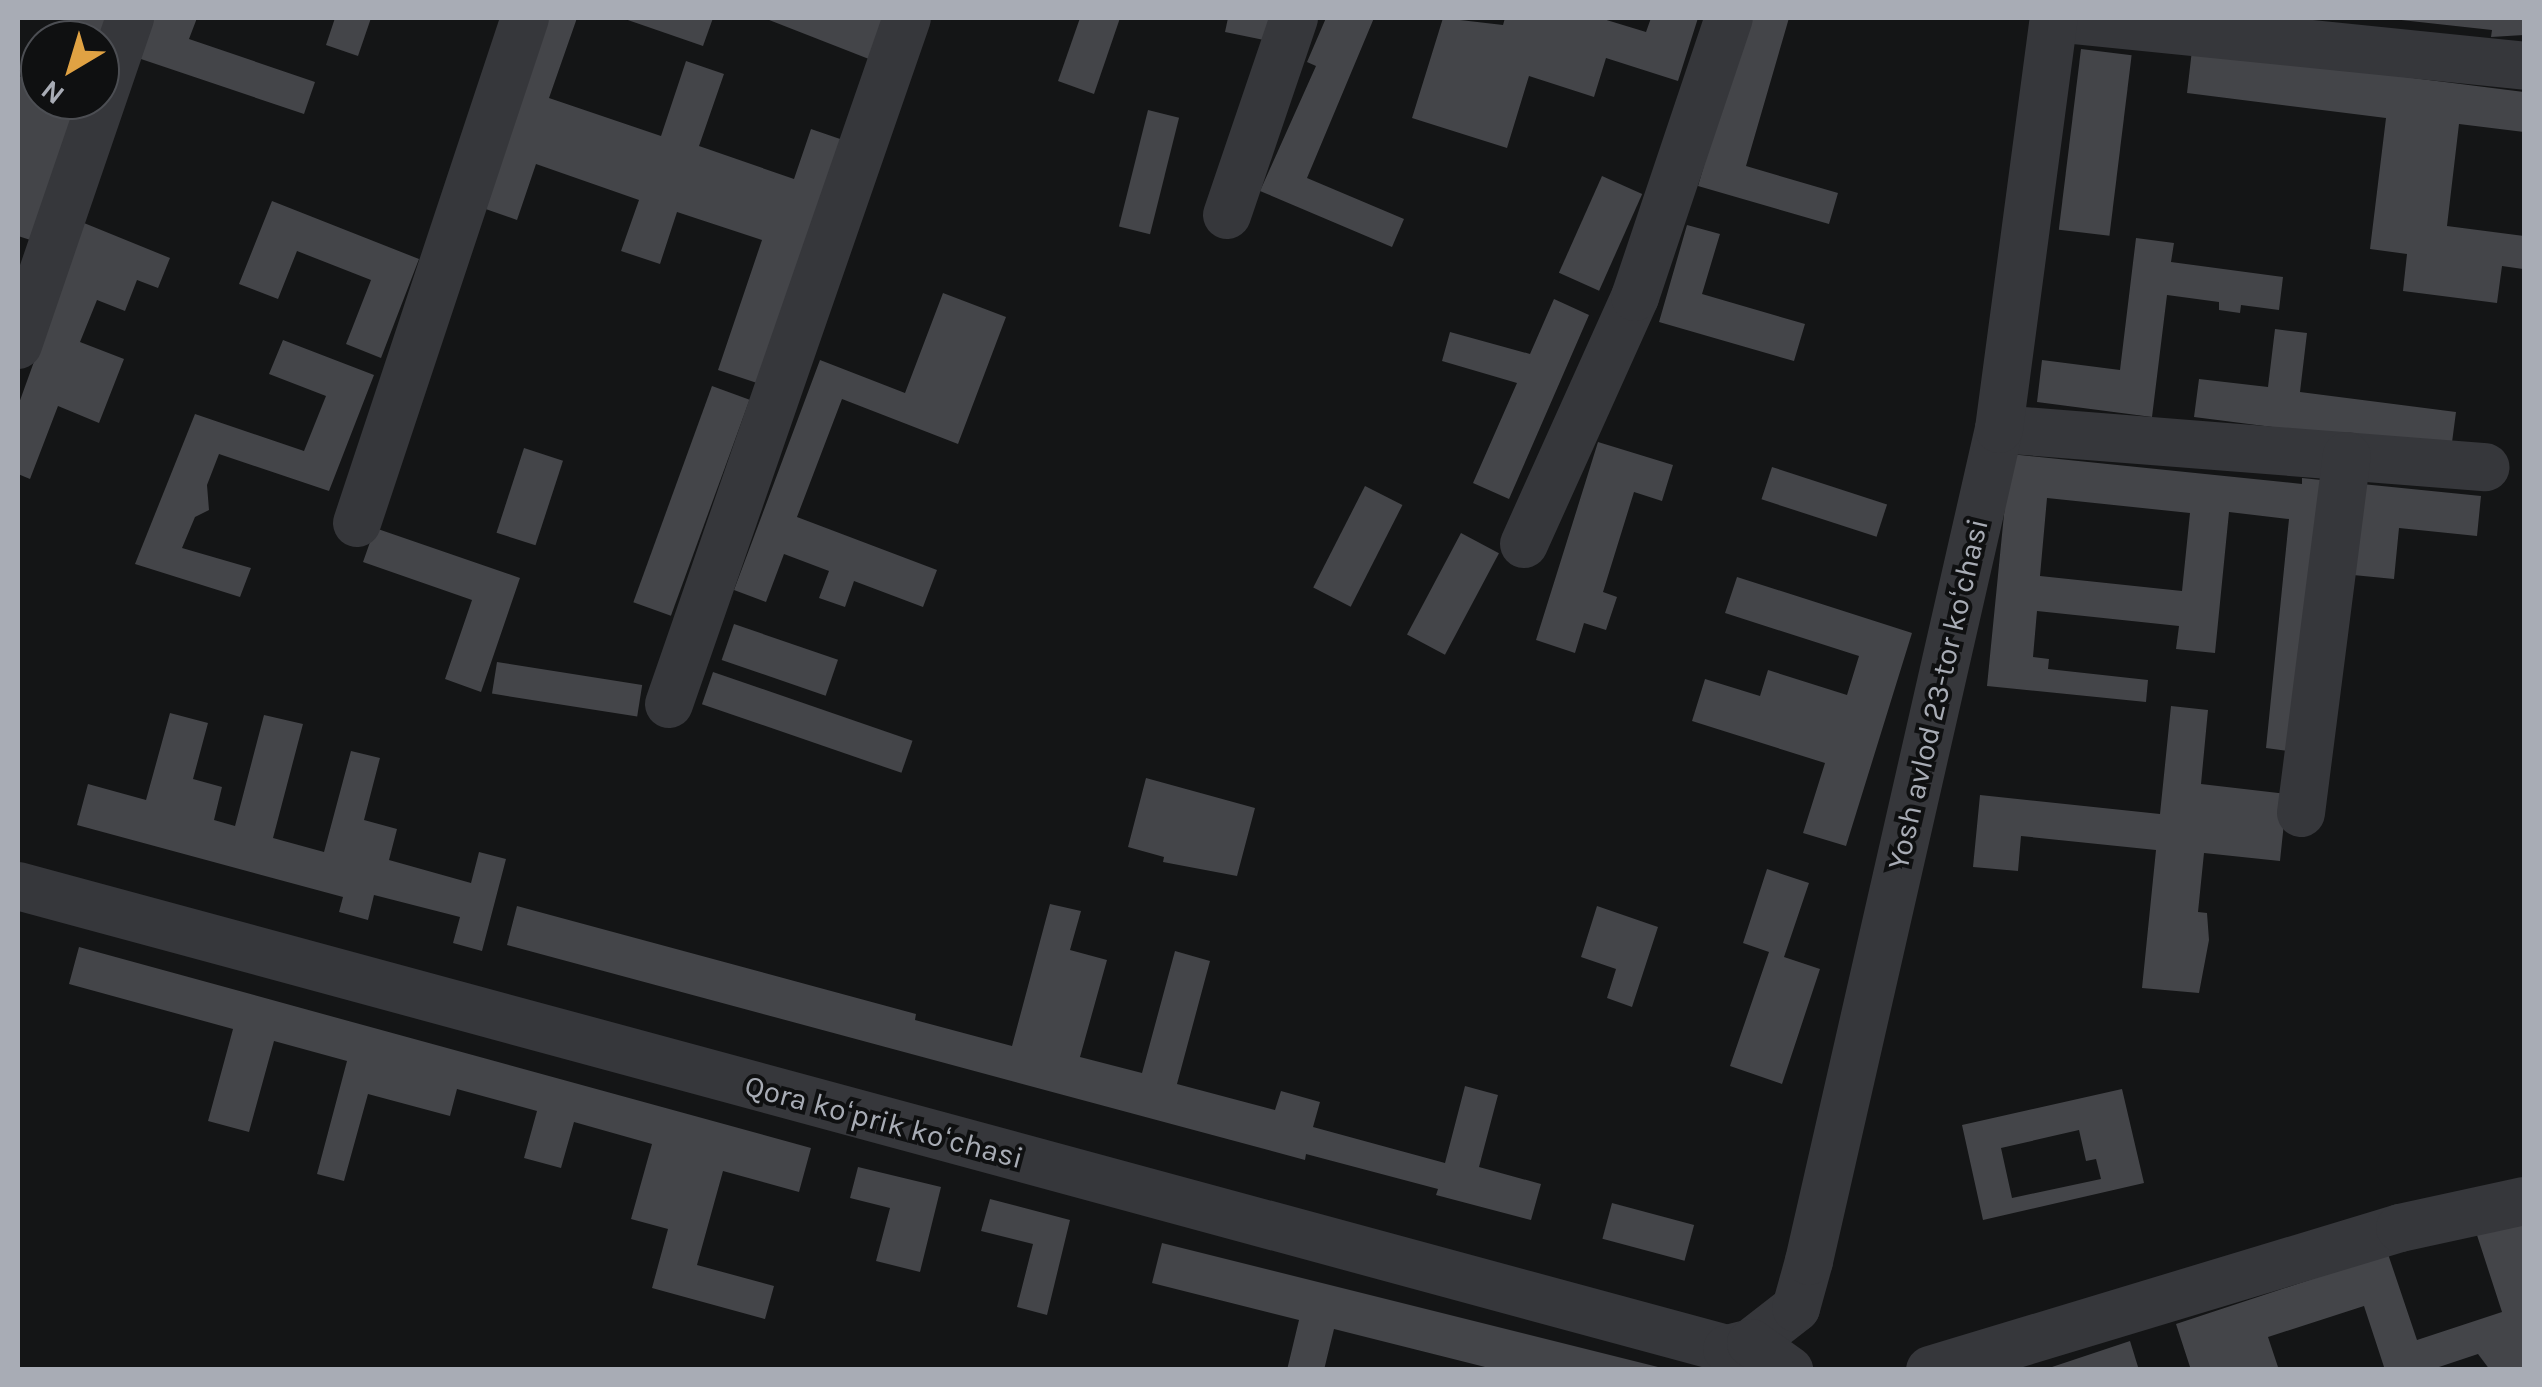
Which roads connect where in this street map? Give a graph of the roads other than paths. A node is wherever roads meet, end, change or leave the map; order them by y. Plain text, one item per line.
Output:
1 (130, 18) edge
2 (525, 18) edge
3 (907, 18) edge
4 (1294, 18) edge
5 (1730, 18) edge
6 (2054, 18) edge
7 (2524, 66) edge
8 (1227, 215) dead end
9 (18, 345) edge
10 (1999, 429) junction
11 (2348, 456) junction
12 (2486, 467) dead end
13 (358, 523) dead end
14 (1524, 544) dead end
15 (669, 704) dead end
16 (2301, 813) dead end
17 (18, 886) edge
18 (2524, 1201) edge
19 (1771, 1357) edge
20 (1930, 1370) edge

1 - 9 street
2 - 13 street
3 - 15 street
4 - 8 street
5 - 14 street
6 - 7 street
6 - 10 street, Yosh avlod 23-tor koʻchasi
10 - 11 street
10 - 19 street, Yosh avlod 23-tor koʻchasi
11 - 12 street
11 - 16 street
17 - 19 street, Qora koʻprik koʻchasi
18 - 20 street

